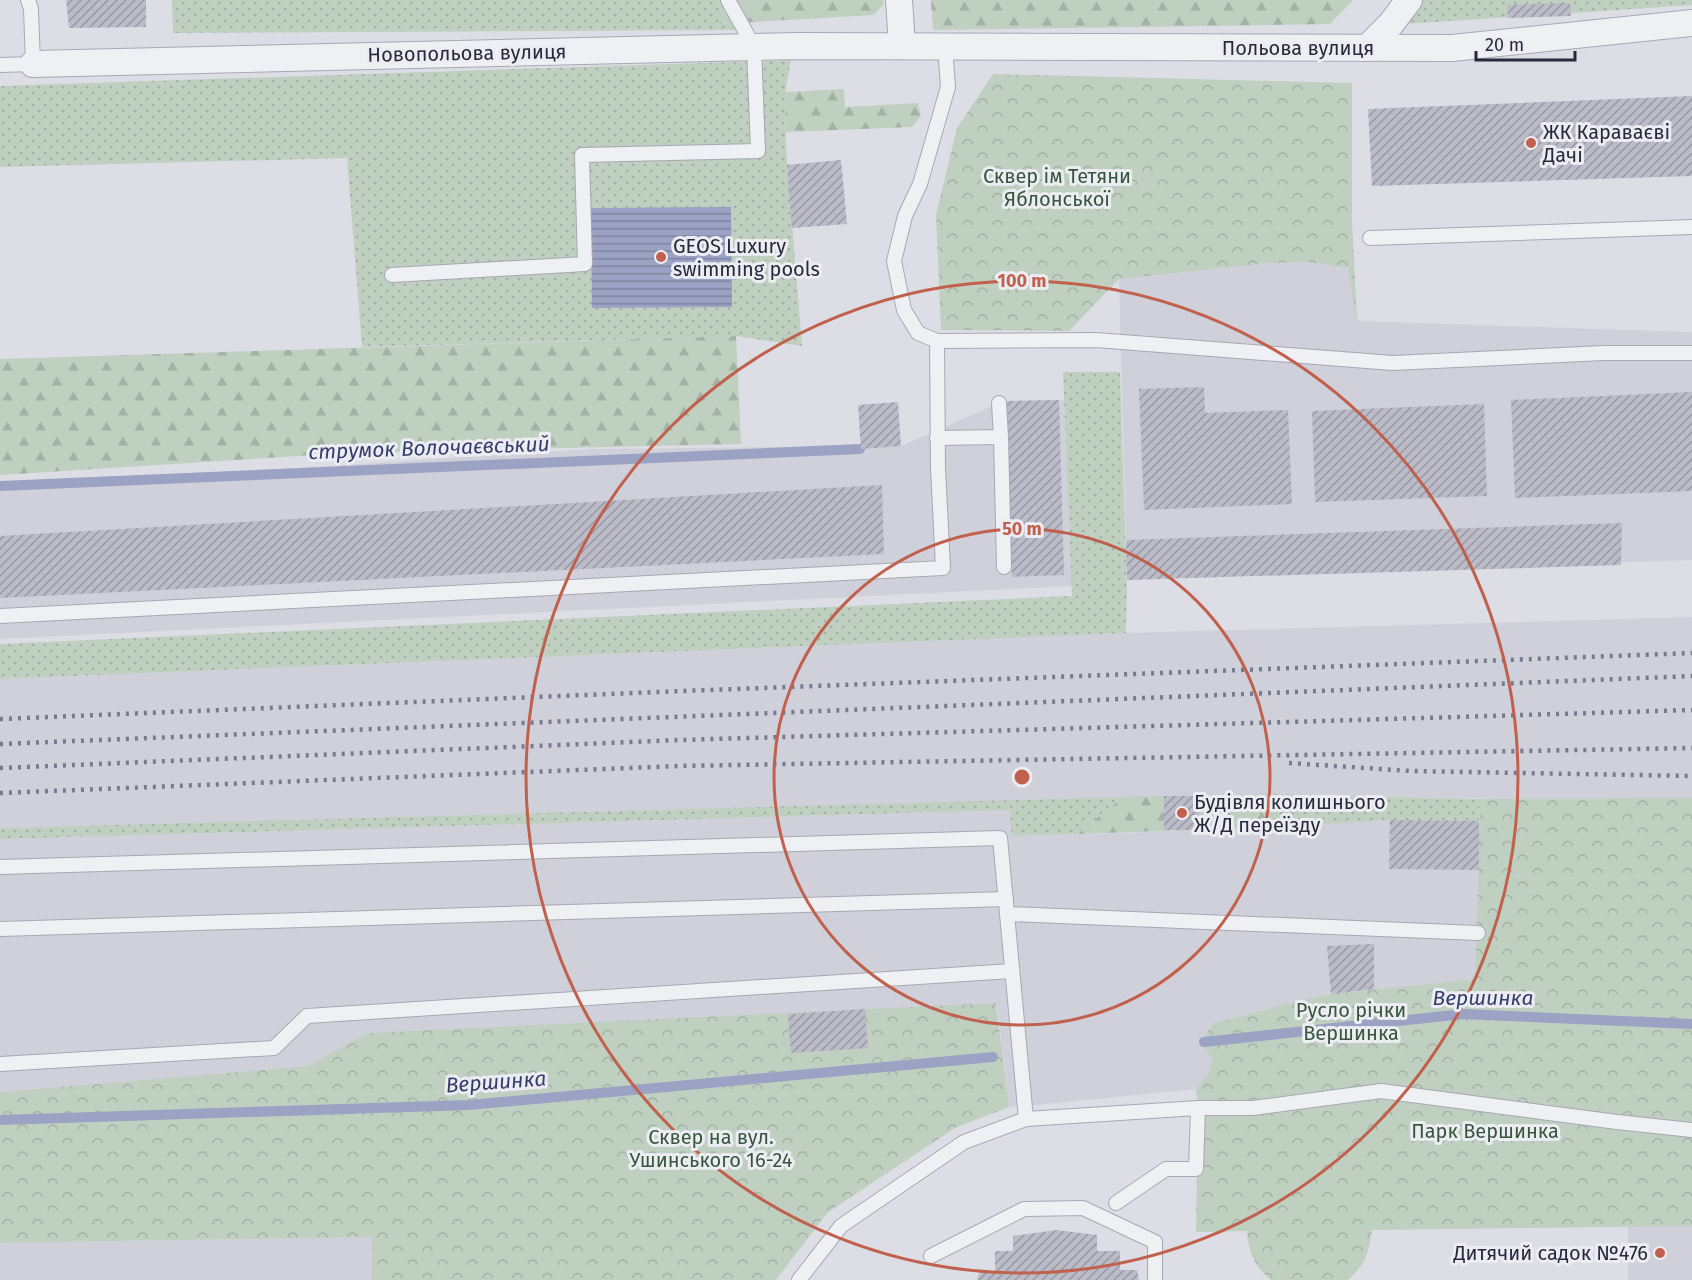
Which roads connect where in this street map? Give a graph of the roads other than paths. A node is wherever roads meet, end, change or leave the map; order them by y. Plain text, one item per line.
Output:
1 (28, 0) edge
2 (728, 0) edge
3 (899, 0) edge
4 (1409, 0) edge
5 (1692, 23) edge
6 (902, 46) junction
7 (945, 46) junction
8 (754, 47) junction
9 (1366, 48) junction
10 (33, 64) junction
11 (0, 65) edge
12 (1692, 227) edge
13 (1370, 238) dead end
14 (392, 275) dead end
15 (937, 341) junction
16 (1692, 353) edge
17 (999, 403) dead end
18 (1001, 437) junction
19 (938, 438) junction
20 (1004, 567) dead end
21 (0, 616) edge
22 (0, 867) edge
23 (1006, 899) junction
24 (1007, 914) junction
25 (0, 929) edge
26 (1478, 933) dead end
27 (1012, 971) junction
28 (0, 1064) edge
29 (1197, 1108) junction
30 (1026, 1119) junction
31 (1692, 1130) edge
32 (1116, 1203) dead end
33 (931, 1256) dead end
34 (799, 1280) edge
35 (1155, 1280) edge

1 - 10 lane
2 - 8 lane
3 - 6 street
4 - 9 street
5 - 9 street, Польова вулиця
6 - 7 street, Польова вулиця
6 - 8 street, Новопольова вулиця
7 - 9 street, Польова вулиця
7 - 15 lane
8 - 10 street, Новопольова вулиця
8 - 14 lane
10 - 11 lane
12 - 13 lane
15 - 16 lane
15 - 19 lane
17 - 18 lane
18 - 19 lane
18 - 20 lane
19 - 21 lane
22 - 23 lane
23 - 24 lane
23 - 25 lane
24 - 26 lane
24 - 27 lane
27 - 28 lane
27 - 30 lane
29 - 30 lane
29 - 31 lane
29 - 32 lane
30 - 34 lane
33 - 35 lane

